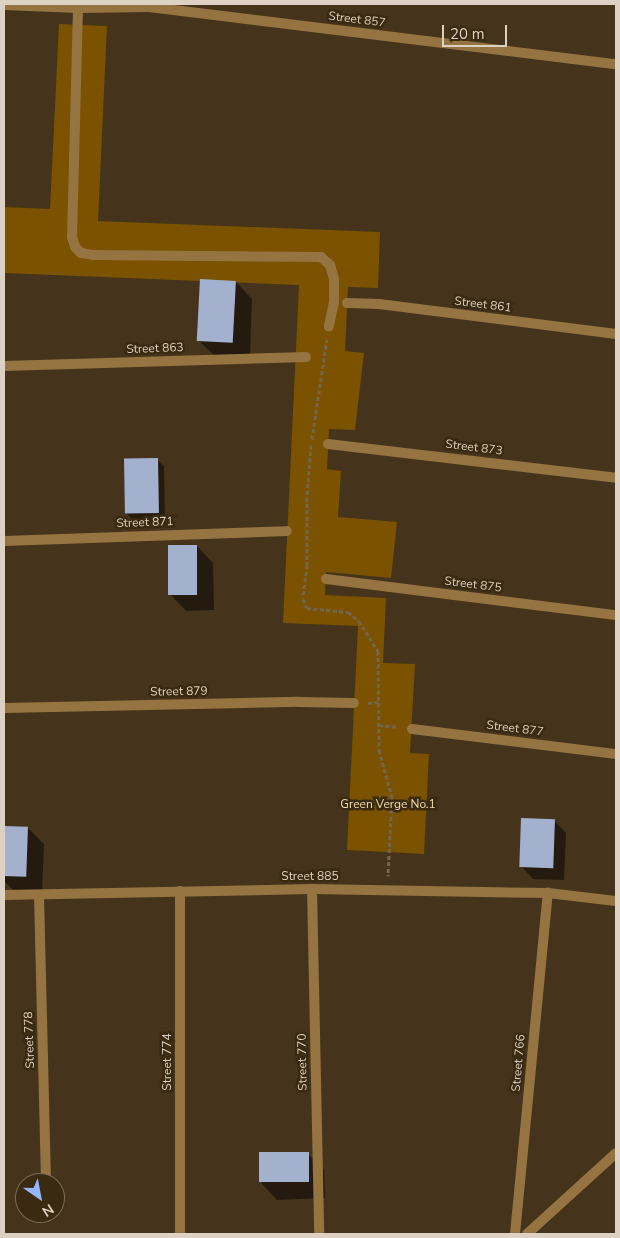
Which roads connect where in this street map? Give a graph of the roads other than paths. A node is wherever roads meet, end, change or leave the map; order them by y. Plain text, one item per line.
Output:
1 (4, 5) edge
2 (78, 8) junction
3 (616, 64) edge
4 (347, 303) dead end
5 (329, 326) road end
6 (616, 334) edge
7 (306, 357) dead end
8 (4, 366) edge
9 (328, 444) dead end
10 (616, 478) edge
11 (287, 531) dead end
12 (4, 540) edge
13 (326, 580) dead end
14 (616, 615) edge
15 (354, 703) dead end
16 (4, 708) edge
17 (412, 729) dead end
18 (616, 754) edge
19 (312, 890) junction
20 (180, 891) junction
21 (548, 894) junction
22 (4, 895) edge
23 (38, 895) junction
24 (616, 901) edge
25 (616, 1153) edge
26 (46, 1173) edge
27 (180, 1234) edge
28 (320, 1234) edge
29 (515, 1234) edge
30 (527, 1234) edge

1 - 2 street, Street 857
2 - 3 street, Street 857
2 - 5 street
4 - 6 street, Street 861
7 - 8 street, Street 863
9 - 10 street, Street 873
11 - 12 street, Street 871
13 - 14 street, Street 875
15 - 16 street, Street 879
17 - 18 street, Street 877
19 - 20 street, Street 885
19 - 21 street, Street 885
19 - 28 street, Street 770
20 - 23 street, Street 885
20 - 27 street, Street 774
21 - 24 street, Street 885
21 - 29 street, Street 766
22 - 23 street, Street 885
23 - 26 street, Street 778
25 - 30 street

